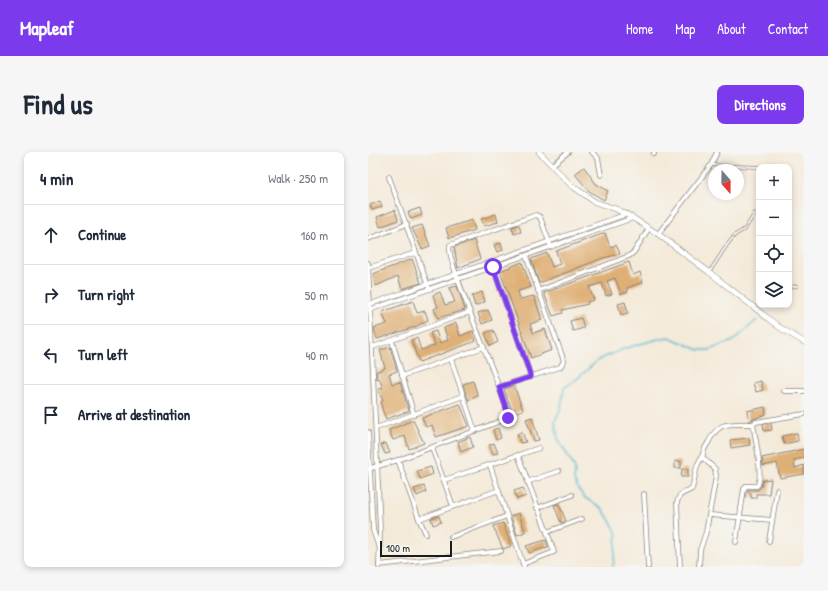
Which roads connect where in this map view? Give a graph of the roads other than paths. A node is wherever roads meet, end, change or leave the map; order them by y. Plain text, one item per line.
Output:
1 (539, 152) edge
2 (568, 152) edge
3 (592, 152) edge
4 (717, 152) edge
5 (711, 164) edge
6 (552, 165) junction
7 (744, 166) edge
8 (756, 167) edge
9 (708, 169) edge
10 (601, 175) dead end
11 (389, 177) dead end
12 (755, 213) dead end
13 (627, 214) junction
14 (633, 218) junction
15 (407, 224) junction
16 (649, 228) junction
17 (658, 234) junction
18 (368, 239) edge
19 (549, 242) junction
20 (550, 247) junction
21 (415, 253) junction
22 (526, 256) junction
23 (368, 263) edge
24 (493, 267) junction
25 (368, 268) edge
26 (709, 272) junction
27 (456, 274) junction
28 (458, 280) junction
29 (427, 284) junction
30 (797, 286) dead end
31 (792, 287) edge
32 (429, 290) junction
33 (538, 291) junction
34 (369, 304) edge
35 (757, 309) joint
36 (369, 310) edge
37 (470, 312) junction
38 (392, 341) junction
39 (804, 342) edge
40 (373, 347) junction
41 (484, 347) junction
42 (451, 359) junction
43 (402, 376) junction
44 (531, 377) junction
45 (499, 387) junction
46 (804, 391) edge
47 (784, 392) dead end
48 (463, 396) junction
49 (804, 414) edge
50 (414, 415) junction
51 (753, 424) junction
52 (376, 428) junction
53 (475, 430) junction
54 (368, 432) edge
55 (432, 448) junction
56 (540, 448) dead end
57 (518, 455) junction
58 (702, 456) junction
59 (398, 460) junction
60 (490, 465) junction
61 (378, 466) junction
62 (369, 469) edge
63 (559, 471) dead end
64 (444, 480) junction
65 (527, 482) junction
66 (498, 490) junction
67 (776, 490) dead end
68 (644, 494) dead end
69 (572, 495) dead end
70 (453, 506) junction
71 (537, 508) junction
72 (710, 515) junction
73 (507, 516) junction
74 (372, 517) junction
75 (380, 517) junction
76 (419, 518) junction
77 (738, 518) junction
78 (582, 519) dead end
79 (772, 520) junction
80 (547, 532) junction
81 (426, 534) dead end
82 (451, 537) dead end
83 (769, 541) dead end
84 (736, 542) dead end
85 (378, 547) junction
86 (501, 551) dead end
87 (524, 565) edge
88 (379, 566) edge
89 (648, 567) edge
90 (680, 567) edge
91 (699, 567) edge

1 - 6 street
2 - 6 street
3 - 10 street
4 - 5 street
6 - 13 street
7 - 8 lane
9 - 17 street
11 - 15 street
12 - 26 lane
13 - 14 street
13 - 19 street
14 - 16 street
14 - 20 street
15 - 18 street
15 - 21 street
16 - 17 street
16 - 33 street
17 - 26 street
19 - 20 street
19 - 27 street
19 - 27 street
20 - 22 street
21 - 25 street
21 - 29 street
22 - 24 street
22 - 33 street
23 - 25 street
24 - 28 street
24 - 44 street
25 - 34 street
26 - 35 street
27 - 28 street
27 - 29 street
28 - 32 street
28 - 37 street
29 - 32 street
29 - 34 street
30 - 31 lane
32 - 36 street
33 - 44 street
34 - 36 street
35 - 39 street
36 - 40 street
37 - 38 street
37 - 41 street
38 - 40 street
38 - 43 street
40 - 52 street
41 - 42 street
41 - 45 street
42 - 43 street
42 - 48 street
43 - 50 street
44 - 45 street
45 - 53 street
46 - 47 street
48 - 50 street
48 - 53 street
49 - 51 street
50 - 52 street
51 - 58 street
51 - 77 street
52 - 61 street
53 - 55 street
54 - 62 street
55 - 59 street
55 - 64 street
56 - 57 street
57 - 60 street
57 - 65 street
58 - 72 street
58 - 90 street
59 - 61 street
59 - 76 street
60 - 64 street
60 - 66 street
61 - 62 street
61 - 75 street
62 - 74 street
63 - 65 street
64 - 70 street
65 - 71 street
66 - 70 street
66 - 73 street
67 - 79 street
68 - 89 street
69 - 71 street
70 - 76 street
71 - 80 street
72 - 77 street
72 - 91 street
73 - 82 street
73 - 87 street
74 - 75 street
74 - 85 street
75 - 85 street
76 - 81 street
77 - 79 street
77 - 84 street
78 - 80 street
79 - 83 street
80 - 87 street
85 - 88 street
86 - 88 street

